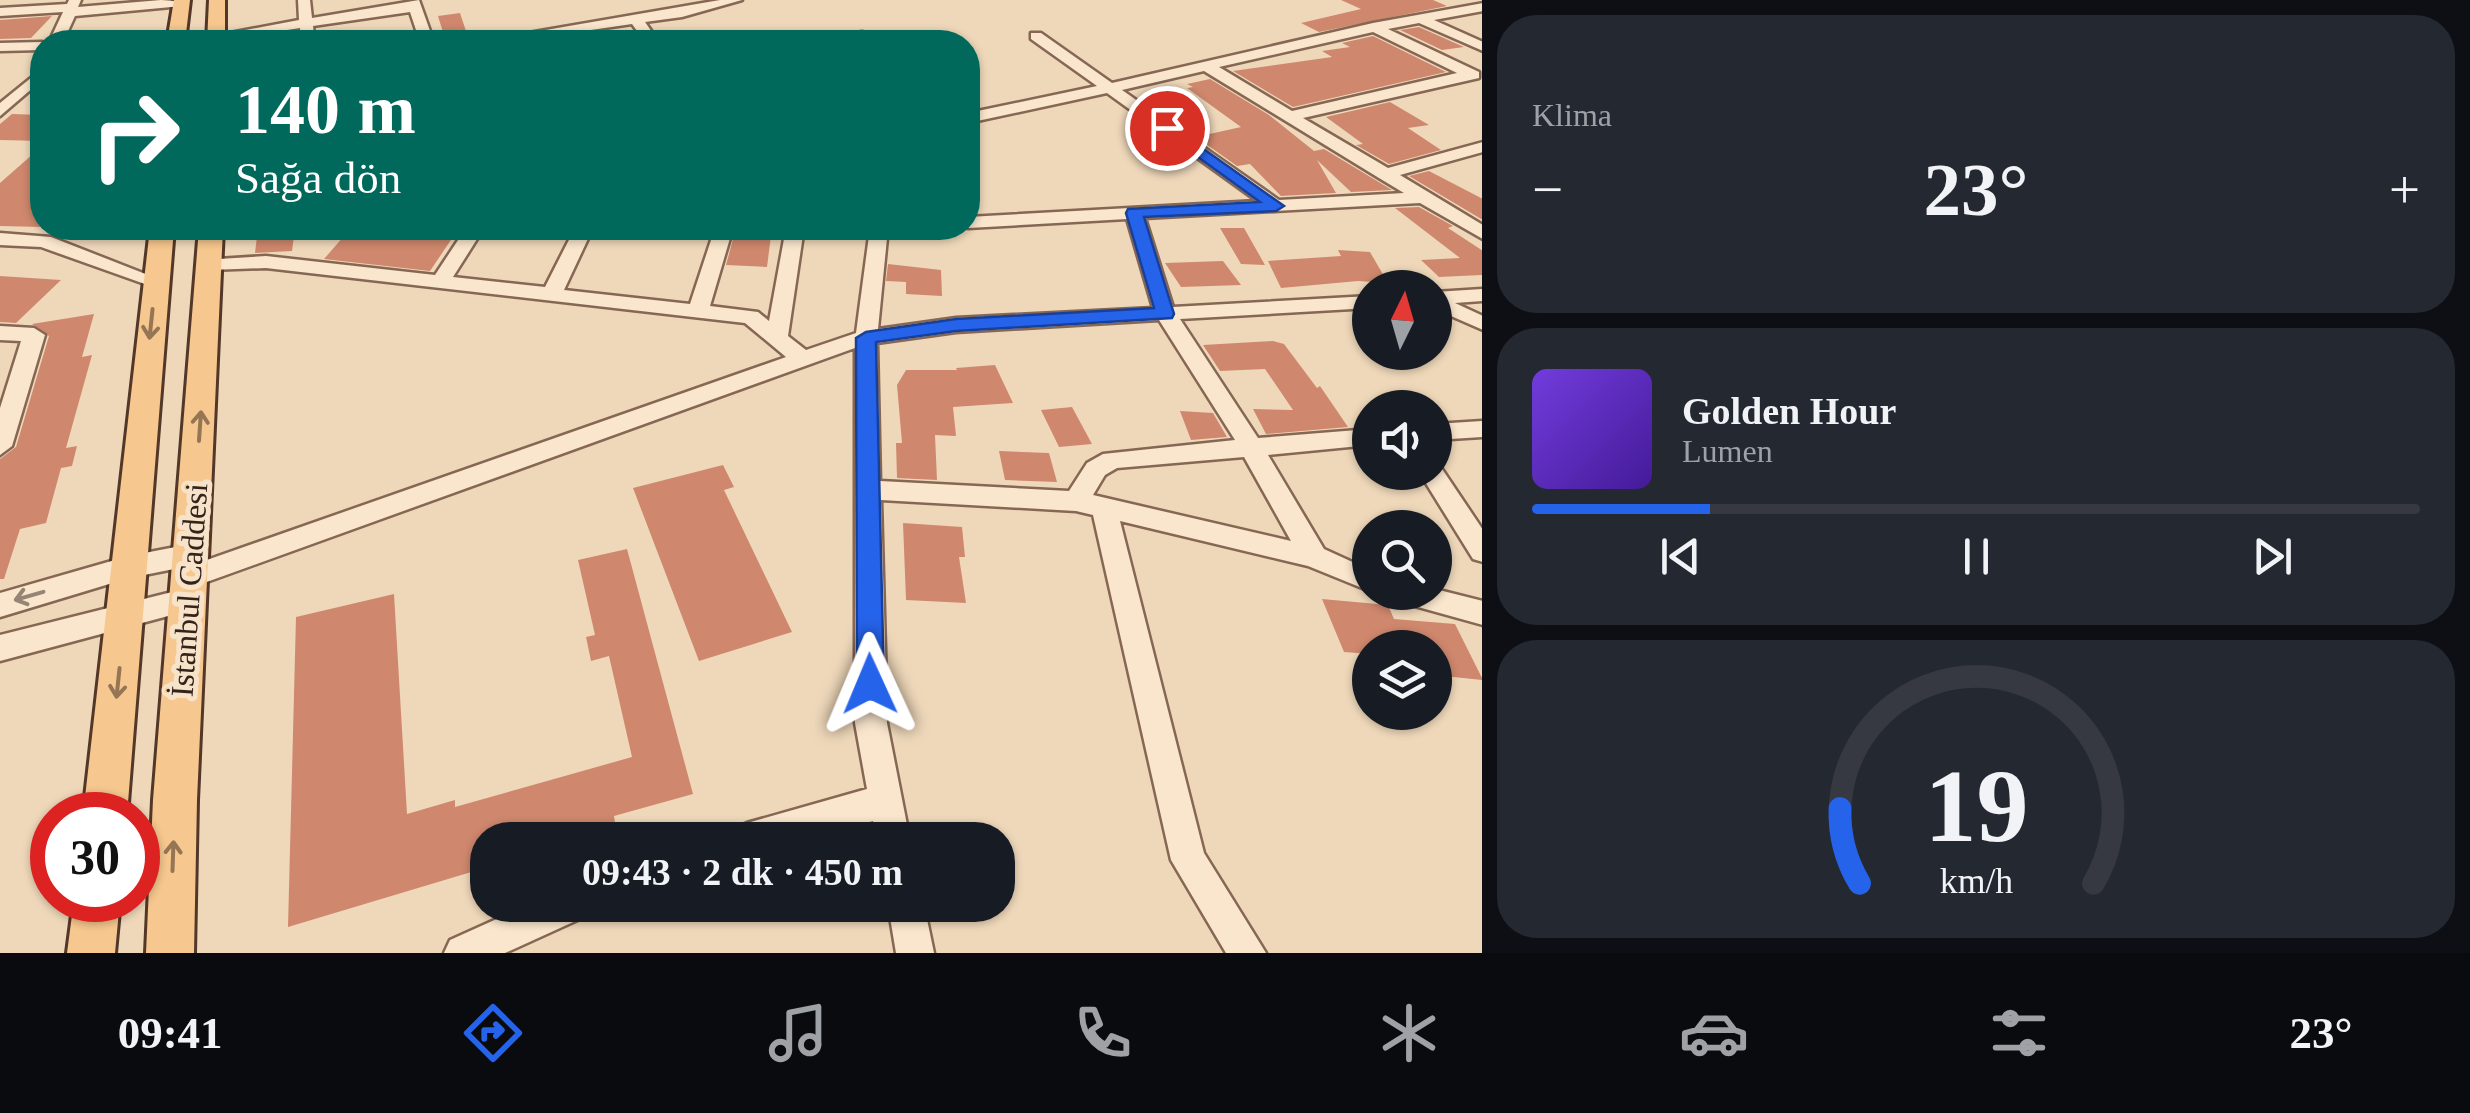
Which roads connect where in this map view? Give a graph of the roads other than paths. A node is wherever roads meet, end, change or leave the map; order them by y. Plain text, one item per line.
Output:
1 (218, 0) edge
2 (304, 0) edge
3 (736, 0) edge
4 (182, 1) edge
5 (414, 4) edge
6 (72, 7) edge
7 (1482, 7) edge
8 (0, 12) edge
9 (1419, 18) junction
10 (636, 20) junction
11 (306, 24) junction
12 (1373, 27) junction
13 (61, 30) edge
14 (178, 30) edge
15 (216, 30) edge
16 (272, 30) edge
17 (307, 30) edge
18 (423, 30) edge
19 (566, 30) edge
20 (643, 30) edge
21 (1036, 36) dead end
22 (30, 46) edge
23 (0, 47) edge
24 (1482, 48) edge
25 (1207, 66) junction
26 (1477, 77) edge
27 (30, 86) edge
28 (0, 87) edge
29 (1112, 89) junction
30 (30, 91) edge
31 (0, 112) edge
32 (980, 116) edge
33 (1290, 116) junction
34 (1482, 147) edge
35 (1386, 174) junction
36 (1424, 197) junction
37 (1276, 206) junction
38 (1134, 213) junction
39 (980, 221) edge
40 (1482, 232) edge
41 (0, 239) edge
42 (161, 240) edge
43 (210, 240) edge
44 (467, 240) edge
45 (578, 240) edge
46 (720, 240) edge
47 (793, 240) edge
48 (879, 240) edge
49 (209, 264) junction
50 (156, 282) junction
51 (440, 282) junction
52 (552, 294) junction
53 (1482, 295) edge
54 (1452, 298) edge
55 (1352, 303) edge
56 (1452, 309) edge
57 (698, 311) junction
58 (1165, 314) junction
59 (1482, 324) edge
60 (0, 333) edge
61 (777, 338) junction
62 (866, 338) junction
63 (802, 359) junction
64 (1482, 429) edge
65 (1452, 431) edge
66 (1352, 438) edge
67 (0, 446) edge
68 (1250, 446) junction
69 (868, 490) junction
70 (1442, 490) edge
71 (1090, 504) junction
72 (1482, 552) edge
73 (1314, 557) junction
74 (129, 567) junction
75 (1352, 574) edge
76 (190, 577) junction
77 (0, 604) edge
78 (1452, 604) edge
79 (1482, 612) edge
80 (125, 615) junction
81 (0, 648) edge
82 (107, 792) edge
83 (887, 805) junction
84 (805, 822) edge
85 (890, 822) edge
86 (95, 922) edge
87 (532, 922) edge
88 (909, 922) edge
89 (92, 953) edge
90 (170, 953) edge
91 (463, 953) edge
92 (914, 953) edge
93 (1247, 953) edge

1 - 15 main road
2 - 11 street
3 - 10 street
4 - 6 street
4 - 14 main road
5 - 11 street
5 - 18 street
6 - 8 street
6 - 13 street
7 - 9 street
9 - 12 street
9 - 24 street
10 - 19 street
10 - 20 street
11 - 16 street
11 - 17 street
12 - 25 street
12 - 26 street
21 - 29 street
22 - 23 street
25 - 29 street
25 - 33 street
26 - 33 street
27 - 28 street
29 - 32 street
29 - 37 street
30 - 31 street
33 - 35 street
34 - 35 street
35 - 36 street
36 - 37 street
36 - 40 street
37 - 38 street
38 - 39 street
38 - 58 street
41 - 50 street
42 - 50 main road, İstanbul Caddesi
43 - 49 main road, İstanbul Caddesi
44 - 51 street
45 - 52 street
46 - 57 street
47 - 61 street
48 - 62 street
49 - 51 street
76 -> 49 main road, İstanbul Caddesi
50 -> 74 main road, İstanbul Caddesi
51 - 52 street
52 - 57 street
53 - 54 street
55 - 58 street
56 - 59 street
57 - 61 street
58 - 62 street
58 - 68 street
60 - 67 street
61 - 63 street
62 - 63 street
62 - 69 street
63 - 76 street
64 - 65 street
66 - 68 street
68 - 71 street
68 - 73 street
69 - 71 street
69 - 83 street
70 - 72 street
71 - 73 street
71 - 93 street
73 - 75 street
74 - 76 street
74 -> 77 street
74 - 80 main road, İstanbul Caddesi
76 - 80 street
90 -> 76 main road, İstanbul Caddesi
78 - 79 street
80 - 81 street
80 -> 82 main road, İstanbul Caddesi
83 - 84 street
83 - 85 street
86 - 89 main road
87 - 91 street
88 - 92 street

